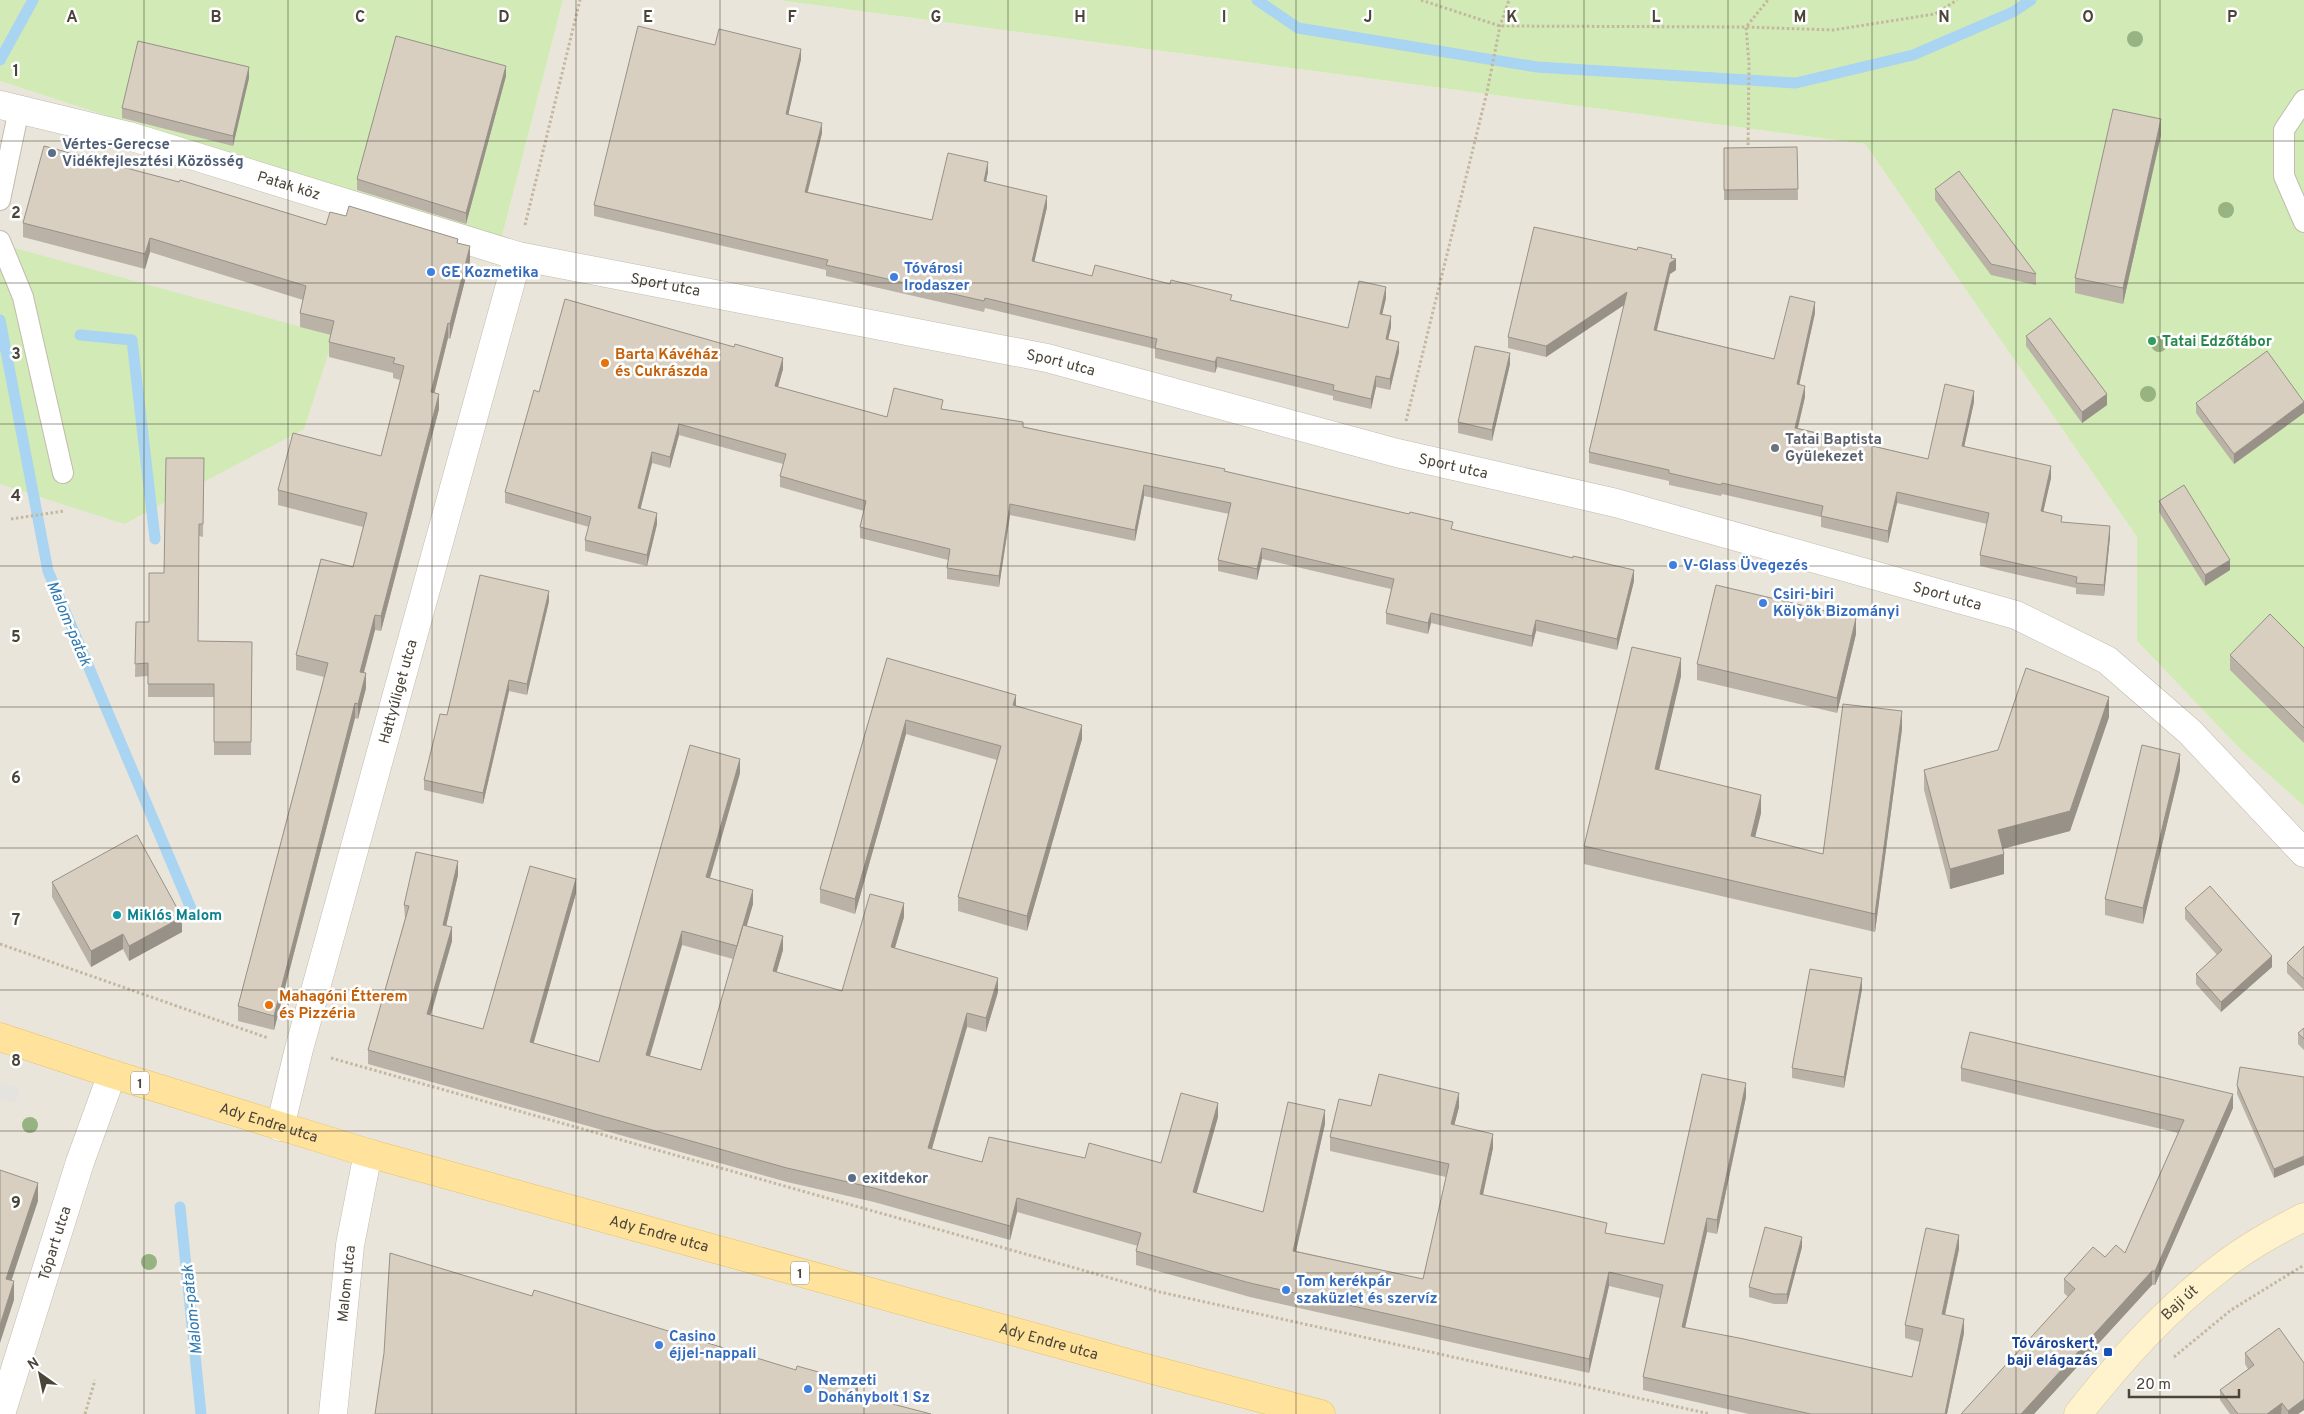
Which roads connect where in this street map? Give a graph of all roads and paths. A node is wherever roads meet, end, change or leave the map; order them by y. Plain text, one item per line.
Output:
1 (580, 0) edge
2 (1421, 0) edge
3 (1509, 0) edge
4 (1768, 0) edge
5 (1957, 0) edge
6 (1500, 26) junction
7 (1746, 27) junction
8 (2304, 100) edge
9 (10, 107) edge
10 (1748, 158) edge
11 (0, 200) edge
12 (2304, 222) edge
13 (0, 241) edge
14 (518, 256) junction
15 (1397, 453) junction
16 (63, 473) dead end
17 (64, 512) dead end
18 (11, 519) dead end
19 (2304, 853) edge
20 (0, 944) edge
21 (0, 1037) edge
22 (299, 1049) junction
23 (112, 1074) junction
24 (280, 1127) junction
25 (368, 1154) junction
26 (2304, 1217) edge
27 (2304, 1265) edge
28 (2172, 1359) dead end
29 (95, 1380) dead end
30 (1, 1414) edge
31 (84, 1414) edge
32 (332, 1414) edge
33 (1321, 1414) edge
34 (1710, 1414) edge
35 (2078, 1414) edge

1 - 14 path
2 - 6 path
3 - 6 path
4 - 7 path
5 - 7 path
6 - 7 path
6 - 15 path
7 - 10 path
8 - 12 lane
9 - 11 lane
9 - 14 street, Patak köz
13 - 16 lane
14 - 15 street, Sport utca
14 - 22 street, Hattyúliget utca
15 - 19 street, Sport utca
17 - 18 path
20 - 22 path
21 - 23 main road, Ady Endre utca / 1
22 - 24 street, Hattyúliget utca
22 - 34 path
23 - 24 main road, Ady Endre utca / 1
23 - 30 street, Tópart utca
24 - 25 main road, Ady Endre utca / 1
25 - 32 street, Malom utca
25 - 33 main road, Ady Endre utca / 1
26 - 35 street, Baji út
27 - 28 path
29 - 31 path

